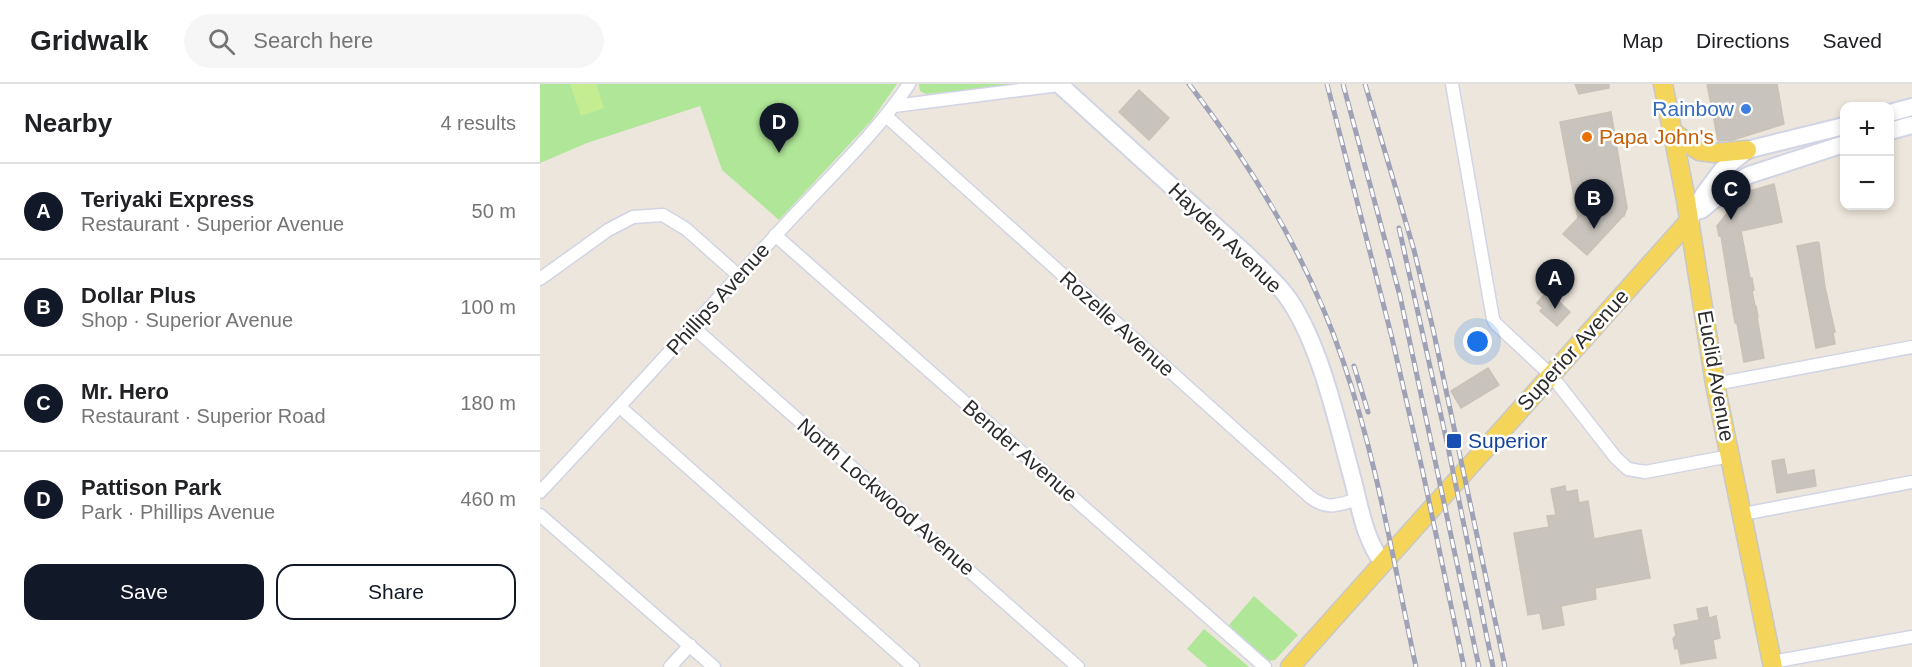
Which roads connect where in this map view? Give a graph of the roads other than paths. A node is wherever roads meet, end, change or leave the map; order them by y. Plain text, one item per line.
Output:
1 (909, 84) edge
2 (1452, 84) edge
3 (1663, 84) edge
4 (1059, 85) edge
5 (1912, 107) edge
6 (890, 111) junction
7 (1894, 112) edge
8 (1912, 125) edge
9 (1840, 127) edge
10 (1894, 130) edge
11 (1672, 132) junction
12 (1840, 146) edge
13 (1748, 150) junction
14 (1689, 221) junction
15 (775, 235) junction
16 (739, 276) junction
17 (540, 279) edge
18 (693, 327) junction
19 (1912, 347) edge
20 (1551, 375) junction
21 (1715, 384) junction
22 (620, 407) junction
23 (1730, 456) junction
24 (1912, 482) edge
25 (540, 492) edge
26 (1358, 499) junction
27 (1743, 514) junction
28 (540, 515) edge
29 (1383, 563) junction
30 (1912, 636) edge
31 (690, 645) junction
32 (1772, 665) edge
33 (670, 667) edge
34 (714, 667) edge
35 (913, 667) edge
36 (1078, 667) edge
37 (1265, 667) edge
38 (1290, 667) edge

1 - 6 street, Phillips Avenue
2 - 20 street
3 - 11 main road, Euclid Avenue
4 - 6 street
4 - 26 street, Hayden Avenue
5 - 7 street
6 - 15 street, Phillips Avenue
6 - 26 street, Rozelle Avenue
8 - 10 street
9 - 13 street
11 - 13 main road
11 - 14 main road, Euclid Avenue
12 - 14 street
13 - 14 street
14 - 20 main road, Superior Avenue
14 - 21 main road, Euclid Avenue
15 - 16 street, Phillips Avenue
15 - 37 street, Bender Avenue
16 - 17 street
16 - 18 street, Phillips Avenue
18 - 22 street, Phillips Avenue
18 - 36 street, North Lockwood Avenue
19 - 21 street
20 - 23 street
20 - 29 main road, Superior Avenue
21 - 23 main road, Euclid Avenue
22 - 25 street, Phillips Avenue
22 - 35 street
23 - 27 main road, Euclid Avenue
24 - 27 street
26 - 29 street, Hayden Avenue
27 - 32 main road, Euclid Avenue
28 - 31 street
29 - 38 main road, Superior Avenue
30 - 32 street
31 - 33 street
31 - 34 street

